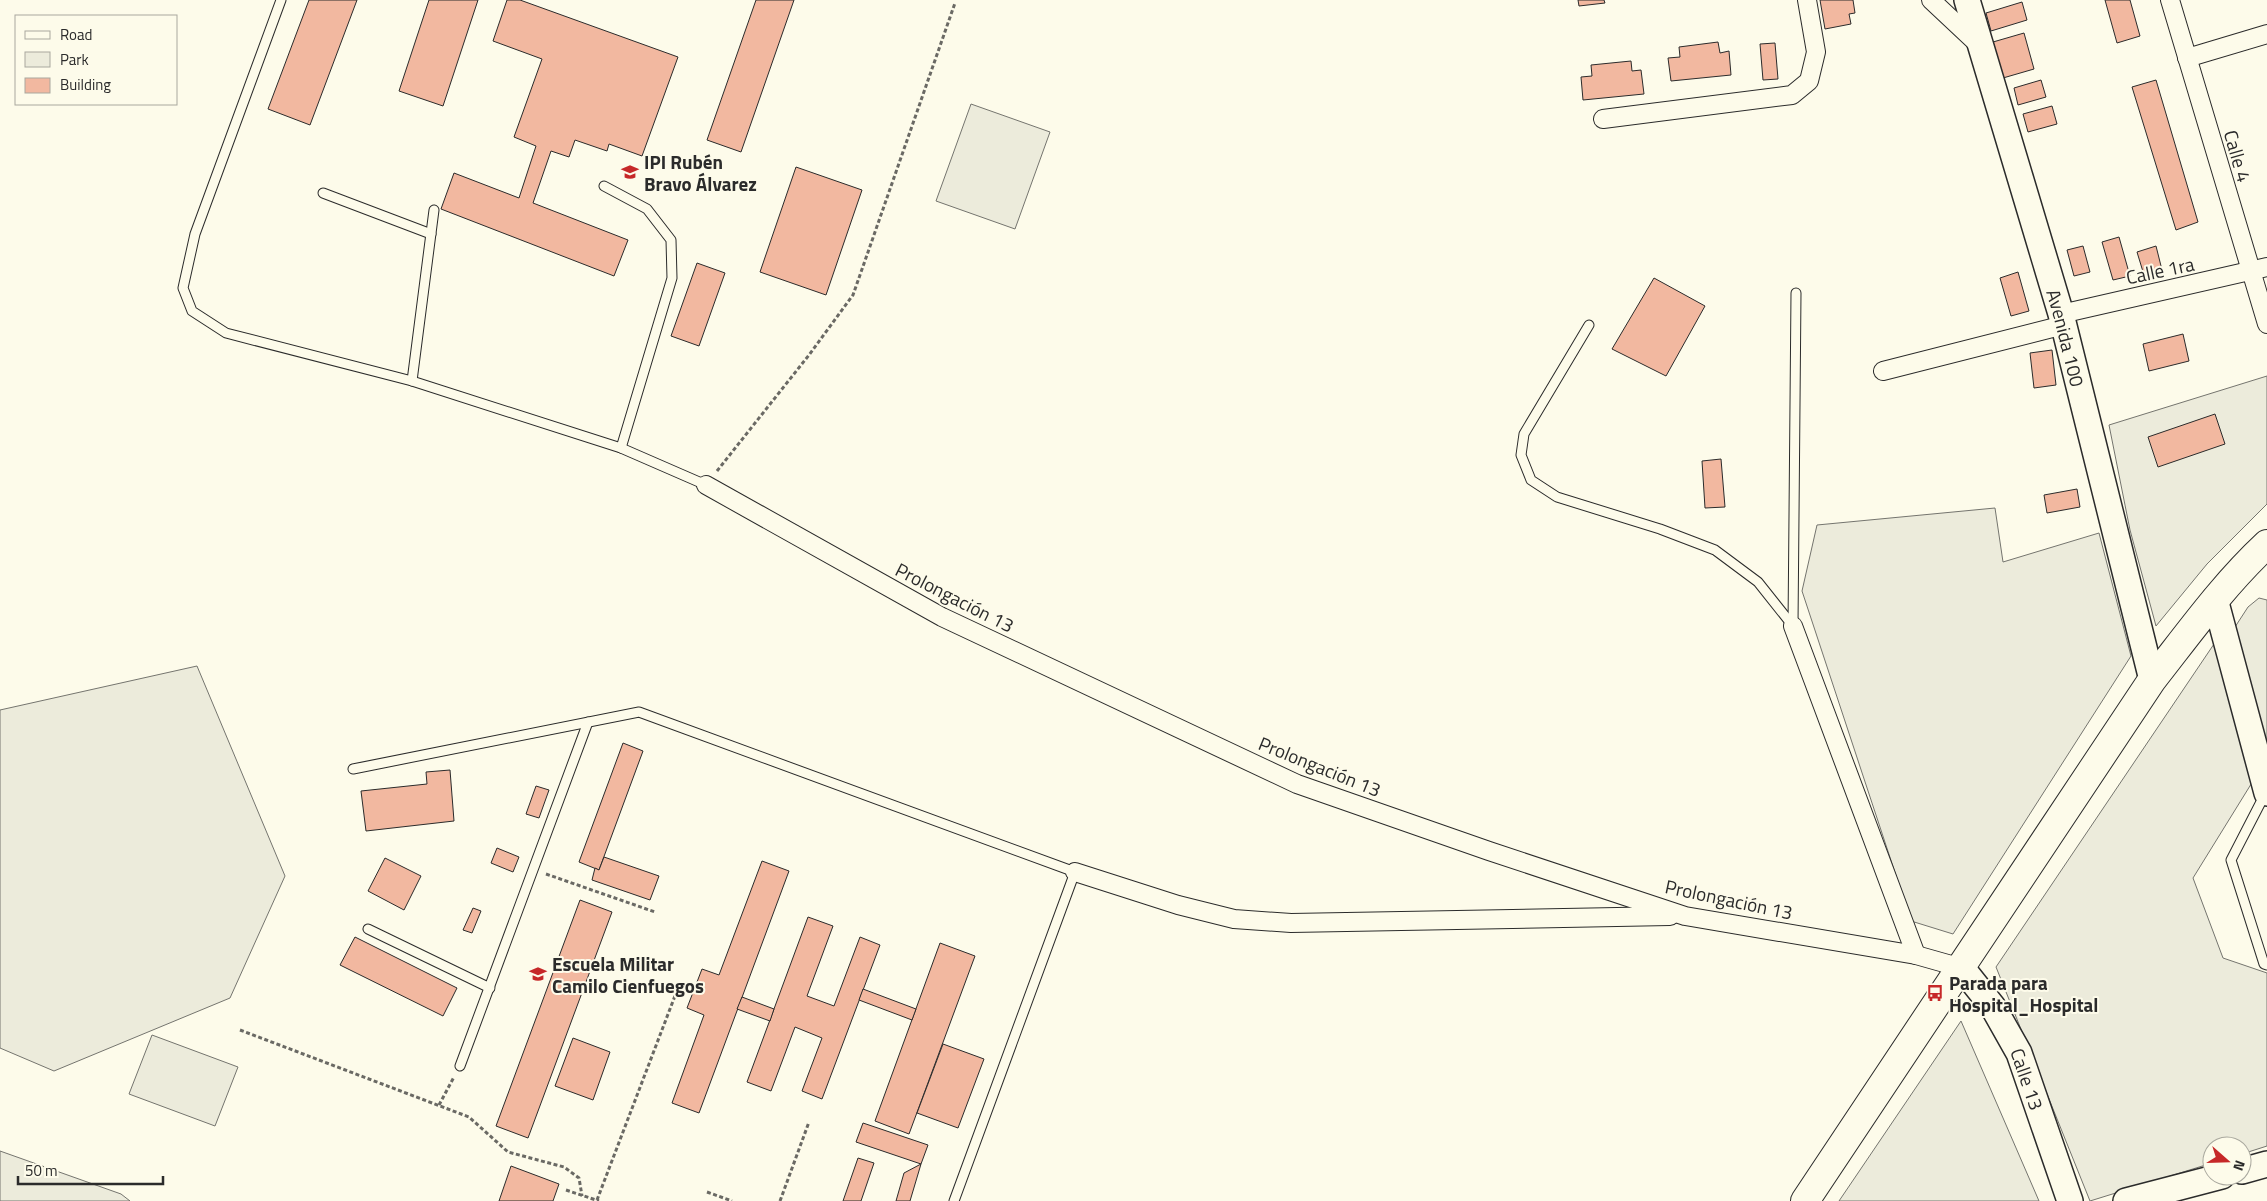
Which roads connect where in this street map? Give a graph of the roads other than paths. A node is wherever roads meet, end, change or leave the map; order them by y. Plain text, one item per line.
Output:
1 (281, 0) edge
2 (1808, 0) edge
3 (1931, 0) edge
4 (1968, 0) edge
5 (2170, 0) edge
6 (2267, 34) edge
7 (1982, 48) junction
8 (2187, 58) junction
9 (1603, 119) dead end
10 (604, 186) dead end
11 (323, 193) dead end
12 (434, 210) dead end
13 (431, 234) junction
14 (2259, 270) edge
15 (1796, 292) dead end
16 (2063, 319) junction
17 (2267, 324) edge
18 (1589, 325) dead end
19 (1883, 371) dead end
20 (412, 381) junction
21 (621, 448) junction
22 (706, 485) joint
23 (2267, 544) edge
24 (2215, 599) junction
25 (1793, 626) junction
26 (2152, 680) junction
27 (588, 722) junction
28 (353, 769) dead end
29 (2267, 792) edge
30 (1075, 872) junction
31 (1685, 916) junction
32 (368, 929) dead end
33 (1916, 954) junction
34 (2267, 965) edge
35 (1962, 968) junction
36 (490, 988) junction
37 (460, 1066) road end
38 (2267, 1164) edge
39 (2252, 1168) edge
40 (2202, 1181) edge
41 (954, 1201) edge
42 (1805, 1201) edge
43 (2070, 1201) edge
44 (2126, 1201) edge

1 - 20 lane
2 - 9 street
3 - 7 street
4 - 7 street, Avenida 100
5 - 8 street, Calle 4
6 - 8 street
7 - 16 street, Avenida 100
8 - 14 street, Calle 4
10 - 21 lane
11 - 13 lane
12 - 13 lane
13 - 20 lane
14 - 16 street, Calle 1ra
14 - 17 street, Calle 4
15 - 25 lane
16 - 19 street, Calle 1ra
16 - 26 street, Avenida 100
18 - 25 lane
20 - 21 lane
21 - 22 lane
22 - 31 street, Prolongación 13
23 - 24 main road
24 - 26 main road
24 - 29 street
25 - 33 street
26 - 35 main road
27 - 28 lane
27 - 30 lane
27 - 36 lane
29 - 34 lane
30 - 31 street
30 - 41 lane
31 - 33 street, Prolongación 13
32 - 36 lane
33 - 35 street, Prolongación 13
35 - 42 main road
35 - 43 street, Calle 13
36 - 37 lane
38 - 39 street
40 - 44 street

